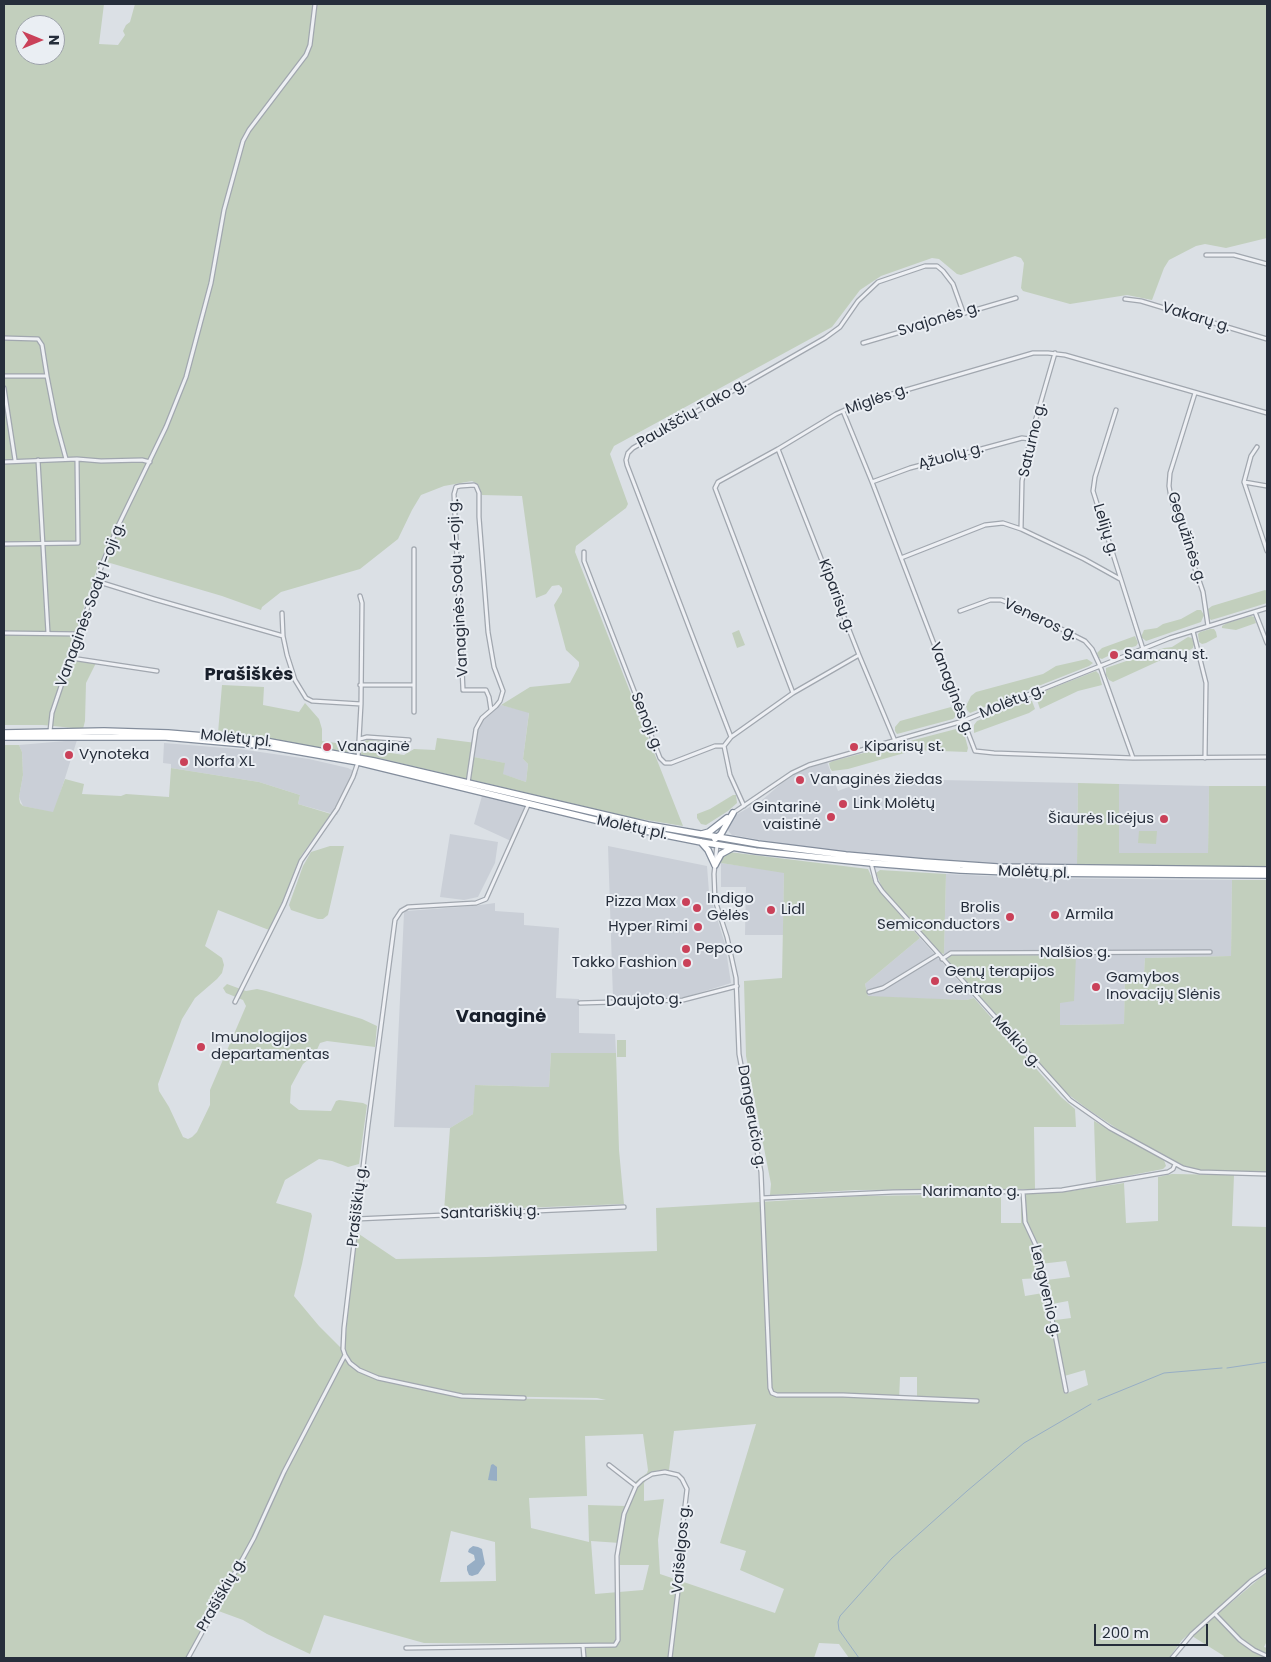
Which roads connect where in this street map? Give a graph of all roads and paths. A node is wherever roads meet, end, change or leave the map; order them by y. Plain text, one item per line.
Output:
1 (316, 4) edge
2 (1206, 255) dead end
3 (1267, 264) edge
4 (1016, 298) dead end
5 (1125, 299) dead end
6 (963, 312) junction
7 (4, 338) edge
8 (1267, 338) edge
9 (863, 343) dead end
10 (1055, 353) junction
11 (4, 376) edge
12 (47, 376) junction
13 (4, 388) edge
14 (1194, 393) junction
15 (1116, 410) dead end
16 (843, 411) junction
17 (1267, 414) edge
18 (1030, 439) junction
19 (1257, 447) dead end
20 (778, 450) junction
21 (66, 459) junction
22 (77, 459) junction
23 (15, 460) junction
24 (38, 460) junction
25 (4, 462) edge
26 (150, 462) junction
27 (872, 482) junction
28 (1244, 482) junction
29 (1267, 486) edge
30 (1021, 529) junction
31 (42, 542) junction
32 (4, 544) edge
33 (414, 549) dead end
34 (1267, 551) edge
35 (584, 552) dead end
36 (901, 558) junction
37 (1120, 579) junction
38 (96, 581) junction
39 (360, 596) dead end
40 (1267, 608) edge
41 (960, 611) dead end
42 (282, 612) dead end
43 (1255, 612) junction
44 (1208, 626) junction
45 (1193, 631) junction
46 (4, 633) edge
47 (48, 633) junction
48 (79, 634) junction
49 (283, 636) junction
50 (1267, 643) edge
51 (1143, 649) junction
52 (859, 655) junction
53 (71, 658) junction
54 (1100, 666) junction
55 (158, 672) dead end
56 (360, 684) junction
57 (414, 685) junction
58 (793, 693) junction
59 (361, 704) junction
60 (491, 710) junction
61 (414, 712) dead end
62 (963, 721) junction
63 (50, 732) junction
64 (4, 733) edge
65 (4, 737) edge
66 (731, 737) junction
67 (360, 739) junction
68 (409, 740) dead end
69 (895, 741) junction
70 (724, 746) junction
71 (1267, 757) edge
72 (1133, 758) junction
73 (1205, 758) junction
74 (358, 760) junction
75 (468, 784) junction
76 (530, 804) junction
77 (744, 806) junction
78 (733, 813) joint
79 (725, 823) junction
80 (700, 835) junction
81 (717, 838) junction
82 (735, 840) junction
83 (704, 842) junction
84 (719, 845) junction
85 (734, 847) junction
86 (871, 863) junction
87 (715, 864) junction
88 (1267, 870) edge
89 (1267, 875) edge
90 (1210, 952) dead end
91 (937, 955) junction
92 (942, 959) junction
93 (737, 986) junction
94 (869, 992) dead end
95 (235, 1002) dead end
96 (580, 1003) dead end
97 (1175, 1164) junction
98 (1267, 1174) edge
99 (1022, 1192) junction
100 (762, 1198) junction
101 (624, 1207) dead end
102 (356, 1218) junction
103 (345, 1356) junction
104 (1066, 1391) dead end
105 (524, 1398) dead end
106 (977, 1401) dead end
107 (609, 1465) dead end
108 (636, 1486) junction
109 (1267, 1570) edge
110 (1215, 1614) junction
111 (583, 1646) junction
112 (406, 1648) dead end
113 (1267, 1656) edge
114 (188, 1658) edge
115 (584, 1658) edge
116 (670, 1658) edge
117 (1172, 1658) edge

1 - 26 street, Vanaginės Sodų 1-oji g.
2 - 3 street
4 - 6 street, Svajonės g.
5 - 8 street, Vakarų g.
6 - 9 street, Svajonės g.
6 - 66 street, Paukščių Tako g.
7 - 12 street
10 - 14 street, Miglės g.
10 - 16 street, Miglės g.
10 - 18 street, Saturno g.
11 - 12 street
12 - 21 street
13 - 23 street
14 - 17 street, Miglės g.
14 - 44 street, Gegužinės g.
15 - 37 street, Lelijų g.
16 - 20 street, Miglės g.
16 - 27 street, Vanaginės g.
18 - 27 street, Ąžuolų g.
18 - 30 street, Saturno g.
19 - 28 street
20 - 52 street, Kiparisų g.
20 - 58 street, Miglės g.
21 - 22 street
21 - 24 street
22 - 26 street
22 - 31 street
23 - 24 street
23 - 25 street
24 - 31 street
26 - 38 street, Vanaginės Sodų 1-oji g.
27 - 36 street, Vanaginės g.
28 - 29 street
28 - 34 street
30 - 36 street
30 - 37 street
31 - 32 street
31 - 47 street
33 - 57 street
35 - 70 street, Senoji g.
36 - 62 street, Vanaginės g.
37 - 51 street, Lelijų g.
38 - 48 street, Vanaginės Sodų 1-oji g.
38 - 49 street
39 - 56 street
40 - 43 street, Molėtų g.
41 - 54 street, Veneros g.
42 - 49 street
43 - 44 street, Molėtų g.
43 - 50 street
44 - 45 street, Molėtų g.
45 - 51 street, Molėtų g.
45 - 73 street
46 - 47 street
47 - 48 street
48 - 53 street, Vanaginės Sodų 1-oji g.
49 - 59 street
51 - 54 street, Molėtų g.
52 - 58 street
52 - 69 street, Kiparisų g.
53 - 55 street
53 - 63 street, Vanaginės Sodų 1-oji g.
54 - 62 street, Molėtų g.
54 - 72 street, Veneros g.
56 - 57 street
56 - 59 street
57 - 61 street
58 - 66 street
59 - 67 street
60 - 60 street, Vanaginės Sodų 4-oji g.
60 - 75 street
62 - 69 street, Molėtų g.
62 - 72 street, Vanaginės g.
63 - 64 highway, Molėtų pl.
63 - 74 highway, Molėtų pl.
65 - 74 highway, Molėtų pl.
66 - 70 street
67 - 68 street
67 - 74 street
69 - 77 street, Molėtų g.
70 - 77 street
71 - 73 street, Vanaginės g.
72 - 73 street, Vanaginės g.
74 - 75 highway, Molėtų pl.
74 - 76 highway, Molėtų pl.
74 - 95 street
75 - 80 highway, Molėtų pl.
76 - 83 highway, Molėtų pl.
76 - 102 street, Prašiškių g.
77 - 78 street, Molėtų g.
78 - 79 highway
79 - 80 highway
79 - 81 highway
79 - 82 highway
80 - 81 highway, Molėtų pl.
81 - 82 highway, Molėtų pl.
81 - 83 highway
81 - 84 highway
82 - 88 highway, Molėtų pl.
83 - 84 highway, Molėtų pl.
83 - 87 highway
84 - 85 highway, Molėtų pl.
84 - 87 street, Dangeručio g.
85 - 86 highway, Molėtų pl.
85 - 87 highway
86 - 89 highway, Molėtų pl.
86 - 91 street, Melkio g.
87 - 93 street, Dangeručio g.
90 - 92 street, Nalšios g.
91 - 92 street, Melkio g.
91 - 94 street
92 - 97 street, Melkio g.
93 - 96 street, Daujoto g.
93 - 100 street, Dangeručio g.
97 - 98 street, Melkio g.
97 - 99 street, Narimanto g.
99 - 100 street, Narimanto g.
99 - 104 street, Lengvenio g.
100 - 106 street, Dangeručio g.
101 - 102 street, Santariškių g.
102 - 103 street, Prašiškių g.
103 - 105 street
103 - 114 street, Prašiškių g.
107 - 108 street
108 - 111 street
108 - 116 street, Vaišelgos g.
109 - 110 street
110 - 113 street
110 - 117 street
111 - 112 street
111 - 115 street

